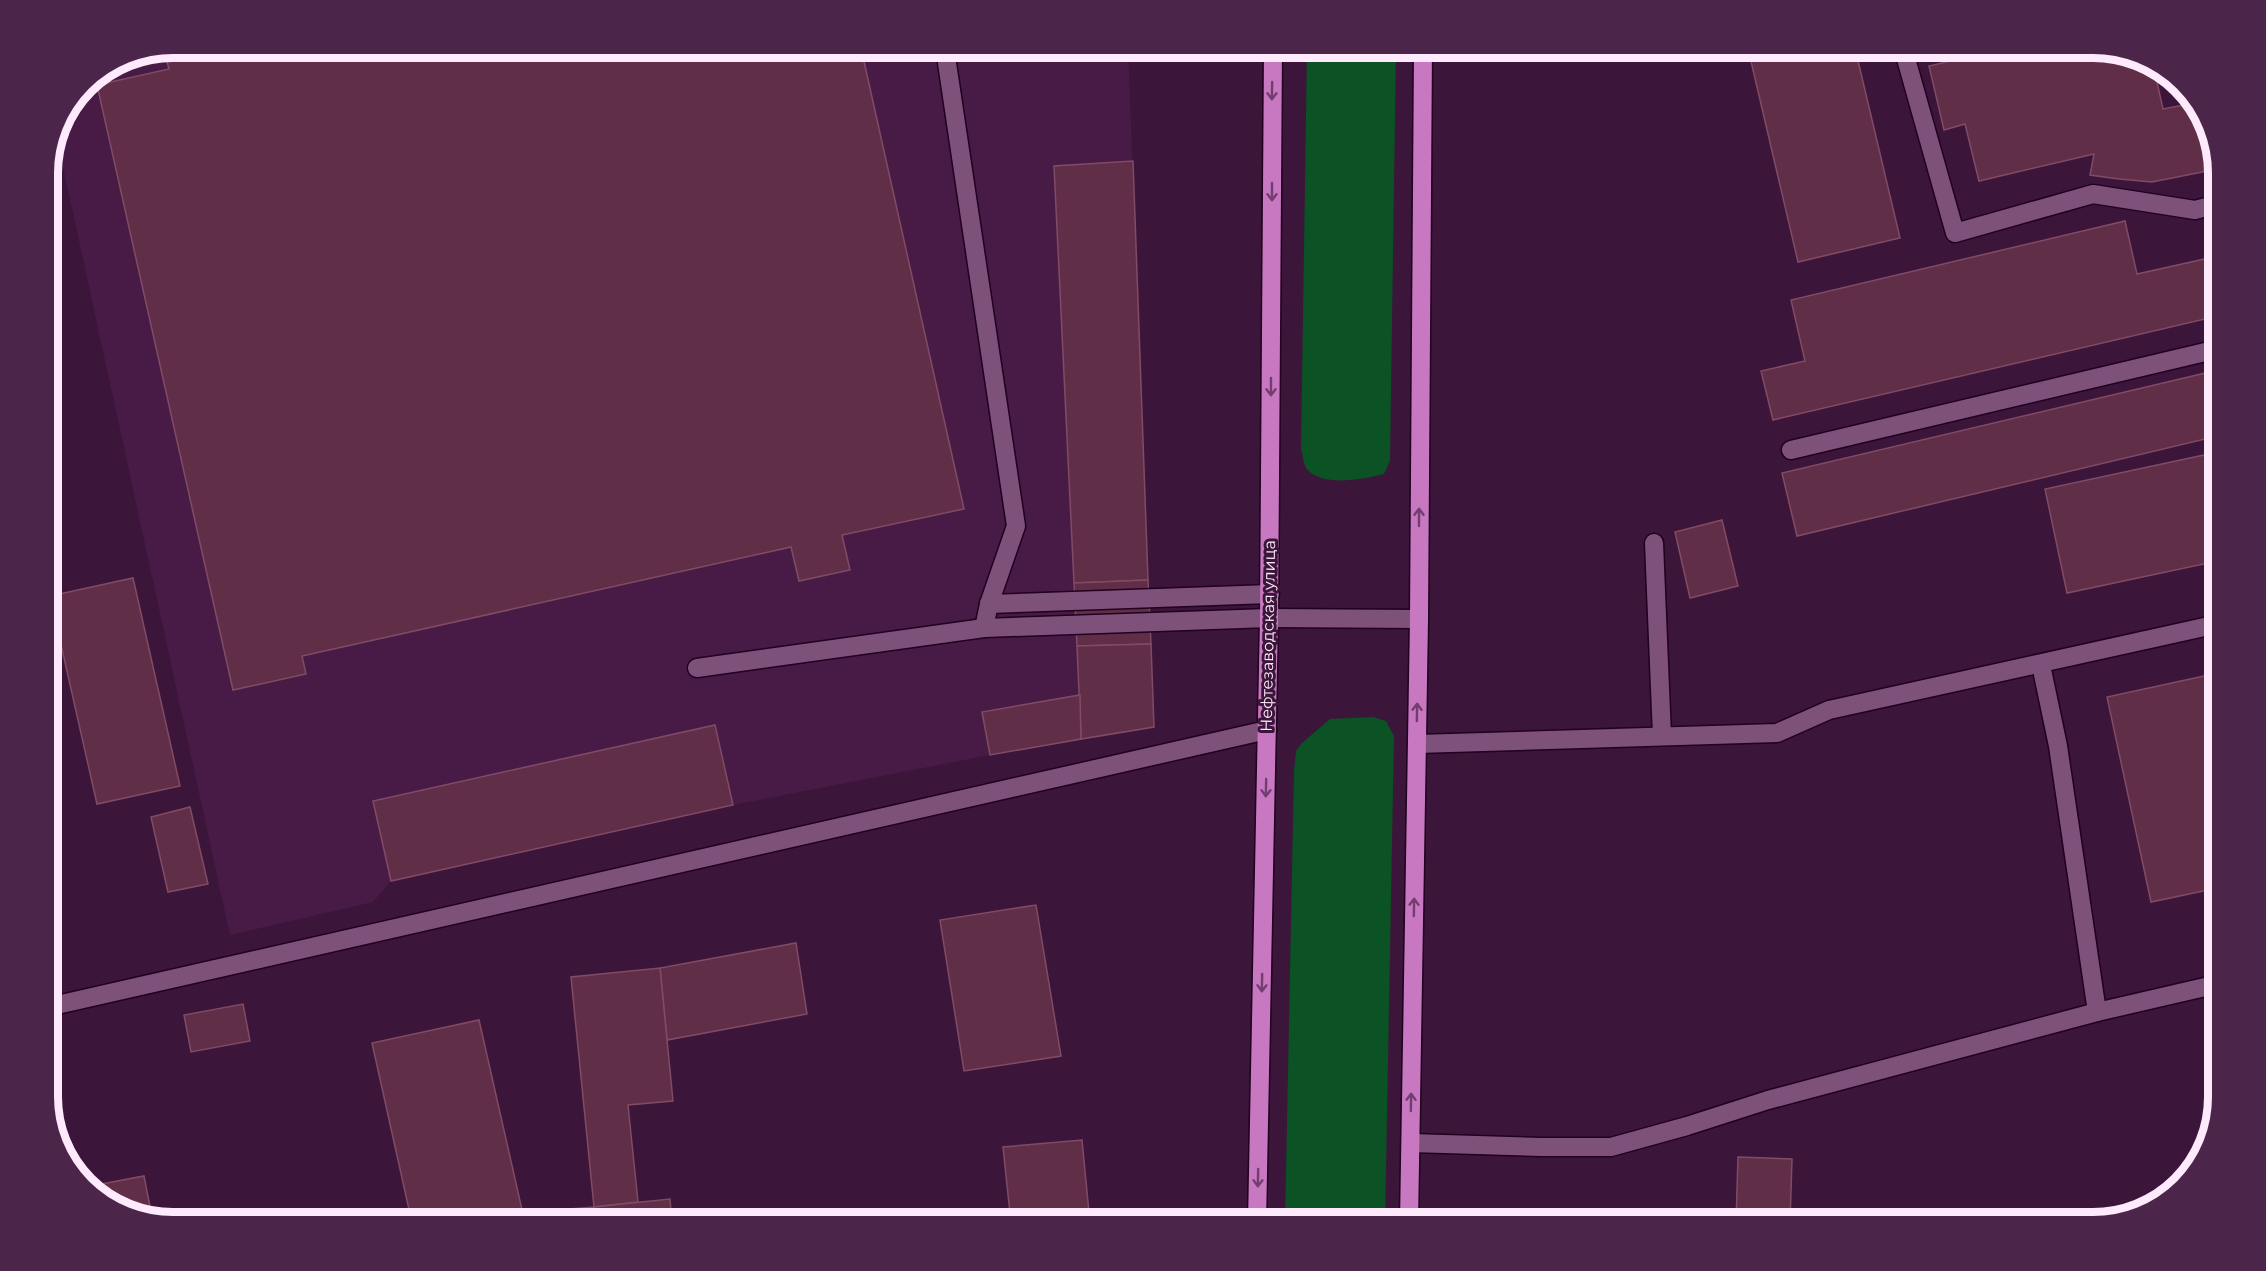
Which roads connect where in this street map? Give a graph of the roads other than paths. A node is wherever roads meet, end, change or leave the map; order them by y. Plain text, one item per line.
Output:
1 (1273, 58) edge
2 (1423, 58) edge
3 (1905, 58) edge
4 (947, 63) dead end
5 (2207, 207) edge
6 (2207, 352) edge
7 (1791, 450) dead end
8 (1654, 543) dead end
9 (1270, 594) junction
10 (989, 604) junction
11 (1269, 618) junction
12 (1419, 619) junction
13 (2207, 626) edge
14 (984, 628) junction
15 (2041, 665) junction
16 (697, 668) dead end
17 (1267, 729) junction
18 (1662, 736) junction
19 (1417, 744) junction
20 (2208, 986) edge
21 (59, 1004) edge
22 (2097, 1012) junction
23 (1411, 1143) junction
24 (1257, 1213) edge
25 (1409, 1213) edge

1 -> 9 main road, Нефтезаводская улица
12 -> 2 main road
3 - 5 street
4 - 10 street
6 - 7 street
8 - 18 street
9 - 10 street
9 - 11 main road, Нефтезаводская улица
10 - 14 street
11 - 12 street
11 - 14 street
11 - 17 main road, Нефтезаводская улица
19 -> 12 main road
13 - 15 street
14 - 16 street
15 - 18 street
15 - 22 street
17 - 21 street
17 -> 24 main road, Нефтезаводская улица
18 - 19 street
23 -> 19 main road
20 - 22 street
22 - 23 street
23 - 25 main road

